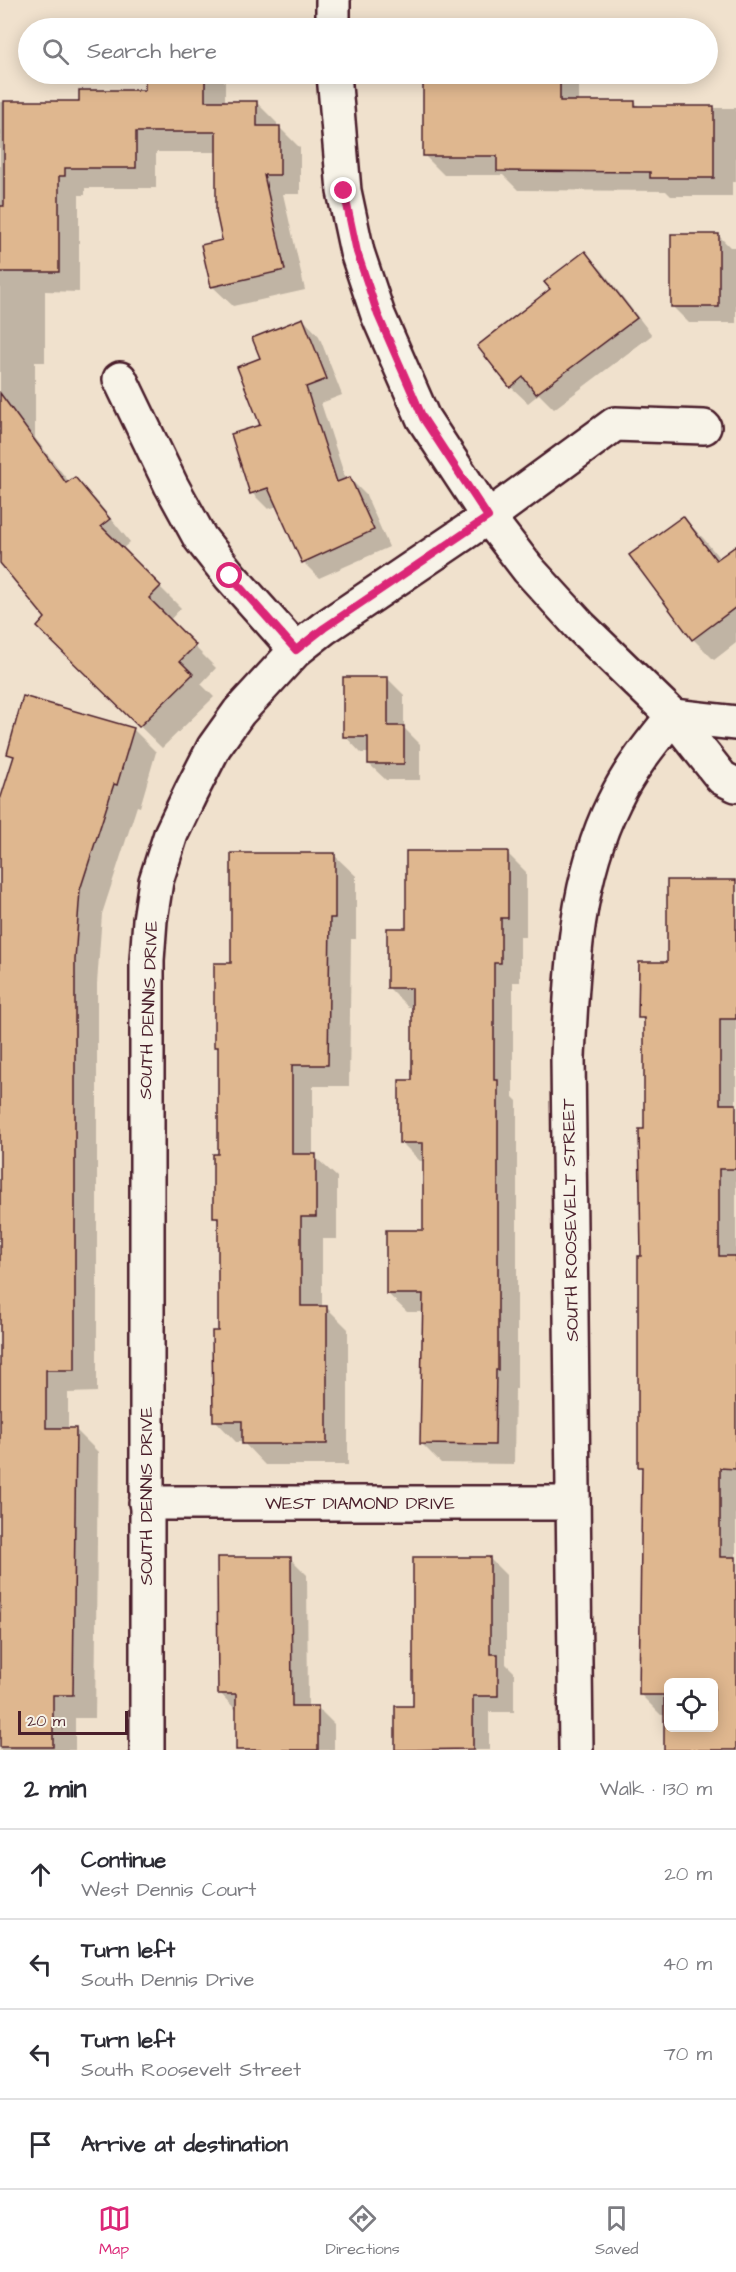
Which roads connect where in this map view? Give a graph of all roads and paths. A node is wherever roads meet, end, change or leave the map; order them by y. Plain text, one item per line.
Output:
1 (333, 0) edge
2 (333, 18) edge
3 (335, 84) edge
4 (120, 379) dead end
5 (704, 427) dead end
6 (488, 517) junction
7 (296, 650) junction
8 (673, 716) junction
9 (736, 723) edge
10 (736, 785) edge
11 (146, 1503) junction
12 (573, 1503) junction
13 (147, 1750) edge
14 (576, 1750) edge

1 - 2 street
3 - 6 street
4 - 7 street
5 - 6 street, SOUTH DENNIS DRIVE
6 - 7 street, SOUTH DENNIS DRIVE
6 - 8 street
7 - 11 street, SOUTH DENNIS DRIVE
8 - 9 street
8 - 10 street
8 - 12 street, SOUTH ROOSEVELT STREET
11 - 12 street, WEST DIAMOND DRIVE
11 - 13 street, SOUTH DENNIS DRIVE
12 - 14 street, SOUTH ROOSEVELT STREET

